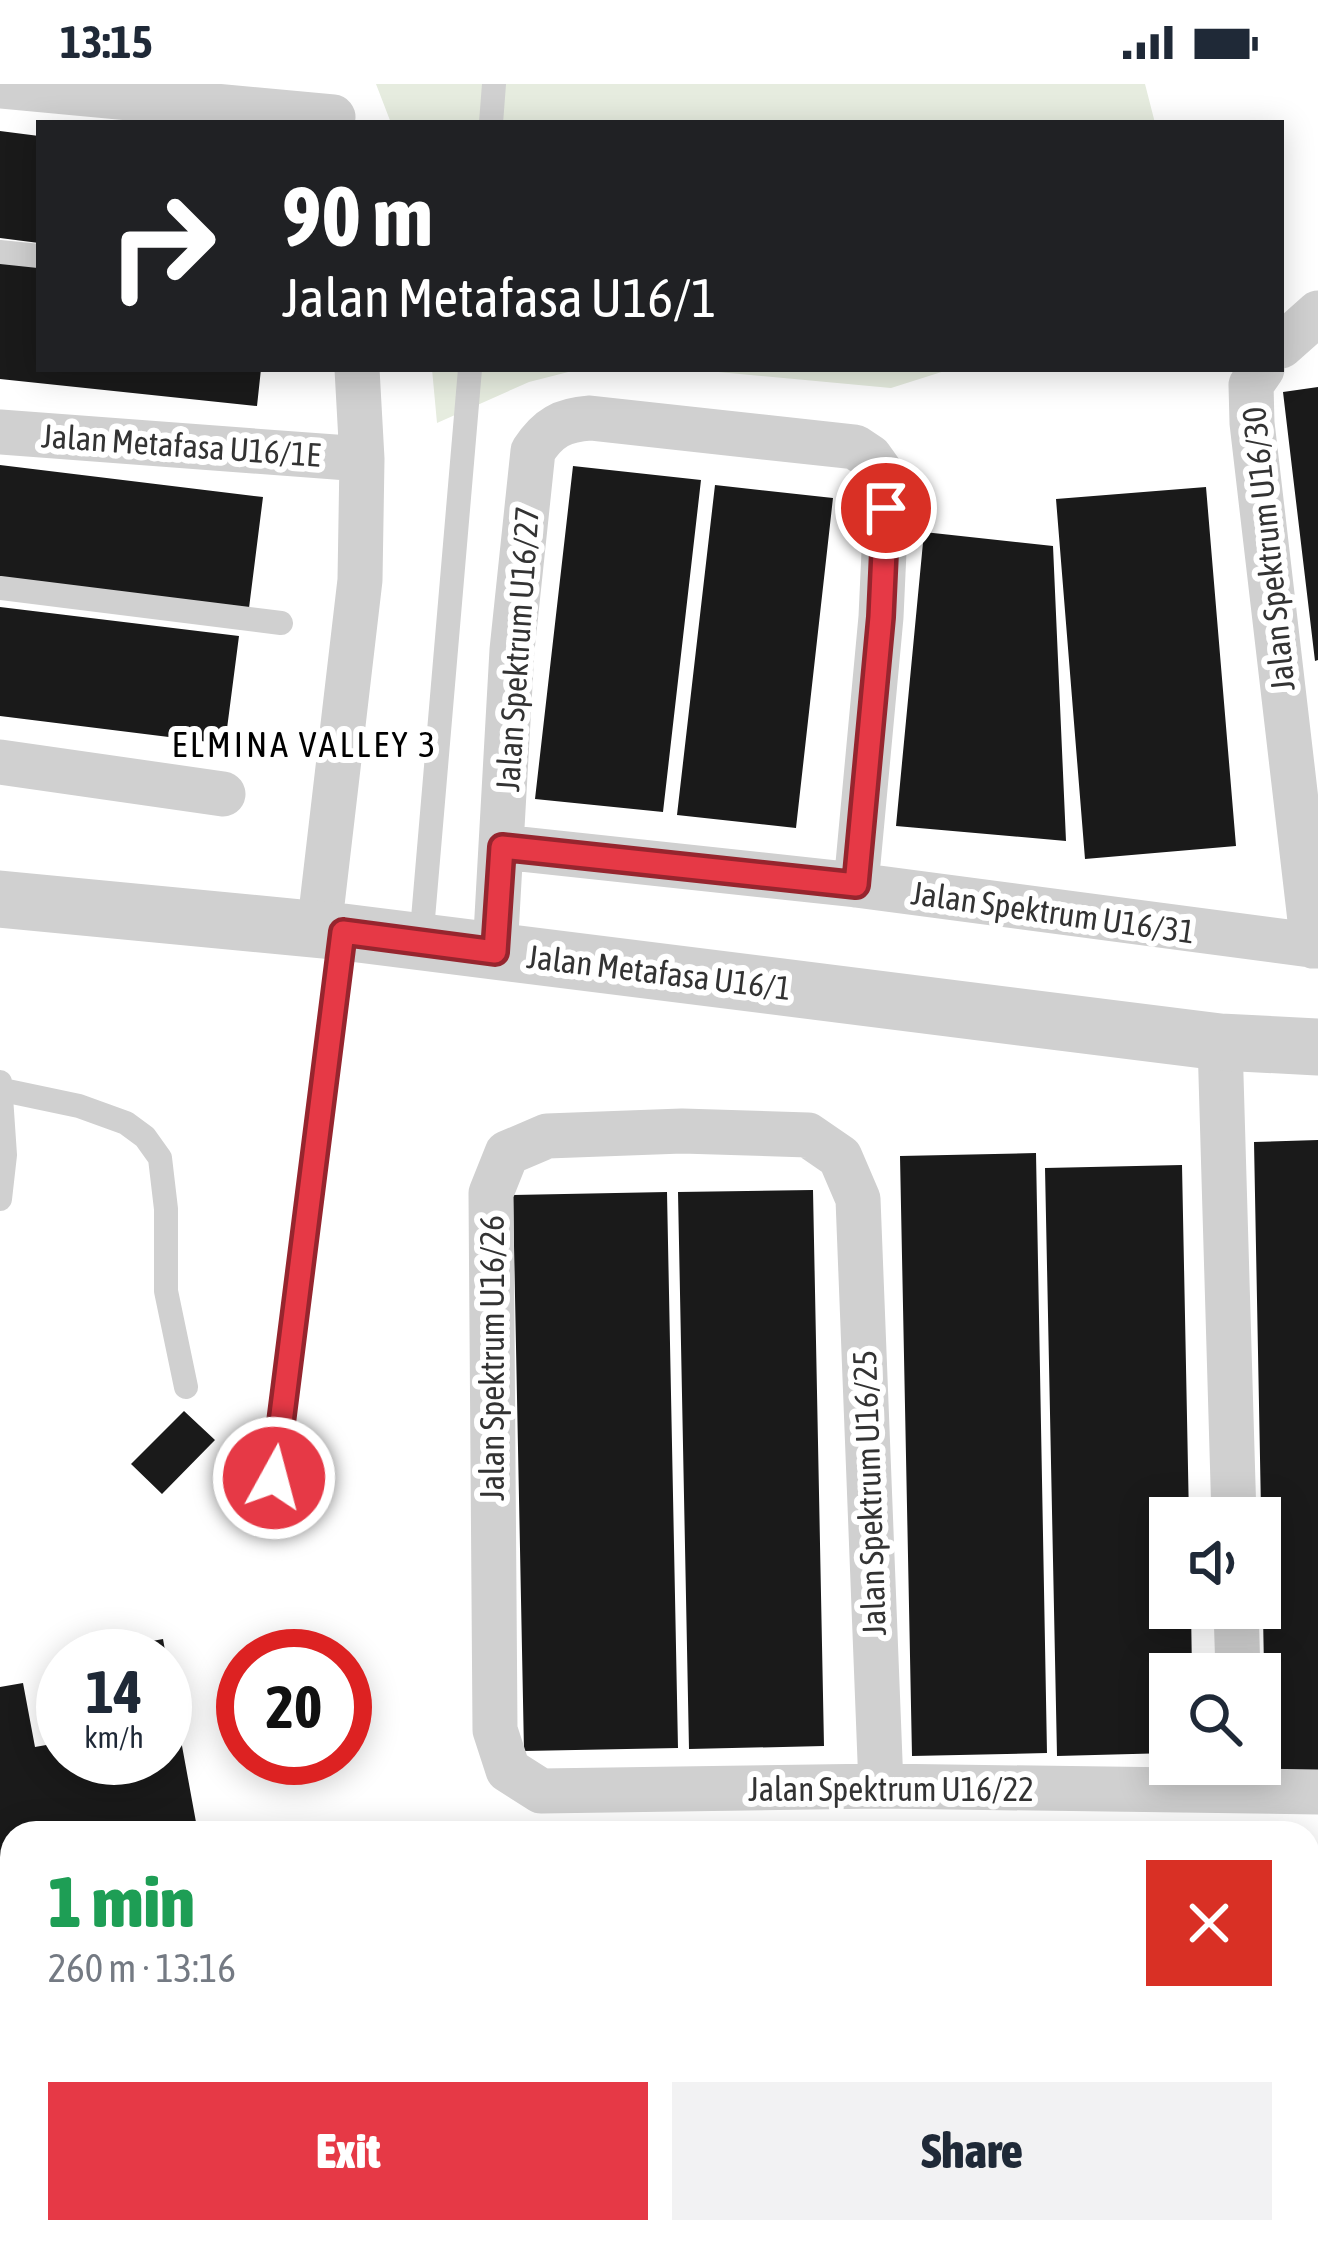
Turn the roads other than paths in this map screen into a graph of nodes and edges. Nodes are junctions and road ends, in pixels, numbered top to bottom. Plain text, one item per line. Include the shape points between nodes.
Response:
1 (494, 84) edge
2 (0, 86) edge
3 (329, 108) edge
4 (491, 120) edge
5 (0, 252) edge
6 (36, 256) edge
7 (1318, 313) edge
8 (1284, 343) edge
9 (357, 372) edge
10 (470, 372) edge
11 (1260, 372) edge
12 (0, 432) edge
13 (362, 459) junction
14 (0, 588) edge
15 (281, 623) dead end
16 (0, 762) edge
17 (223, 794) dead end
18 (502, 847) junction
19 (856, 885) junction
20 (0, 899) edge
21 (331, 931) junction
22 (421, 942) junction
23 (1315, 946) edge
24 (495, 952) junction
25 (1220, 1042) junction
26 (1318, 1048) edge
27 (1, 1086) edge
28 (0, 1199) edge
29 (858, 1199) joint
30 (186, 1387) dead end
31 (1233, 1497) edge
32 (269, 1523) dead end
33 (1149, 1780) edge
34 (1280, 1785) edge
35 (881, 1786) junction
36 (541, 1791) joint
37 (1318, 1792) edge

1 - 4 lane
2 - 3 street
5 - 6 lane
7 - 8 street
9 - 13 street
10 - 22 lane
11 - 23 street, Jalan Spektrum U16/30 via 1251,385 1252,423
12 - 13 street, Jalan Metafasa U16/1E
13 - 21 street
14 - 15 lane
16 - 17 street
18 - 19 street, Jalan Spektrum U16/31
18 - 19 street, Jalan Spektrum U16/27 via 533,451 554,426 590,418 855,447 880,471 881,617
18 - 24 street, Jalan Spektrum U16/27
19 - 23 street, Jalan Spektrum U16/31
20 - 21 street, Jalan Metafasa U16/1
21 - 22 street, Jalan Metafasa U16/1
21 - 32 lane
22 - 24 street, Jalan Metafasa U16/1
24 - 25 street, Jalan Metafasa U16/1
25 - 26 street, Jalan Metafasa U16/1
25 - 31 street
27 - 28 lane
27 - 30 lane via 126,1123 160,1158 166,1291
29 - 35 street, Jalan Spektrum U16/25
29 - 36 street, Jalan Spektrum U16/26 via 840,1157 808,1136 548,1136 507,1153 490,1193 495,1730 508,1770
33 - 35 street, Jalan Spektrum U16/22
34 - 37 street, Jalan Spektrum U16/22
35 - 36 street, Jalan Spektrum U16/22

